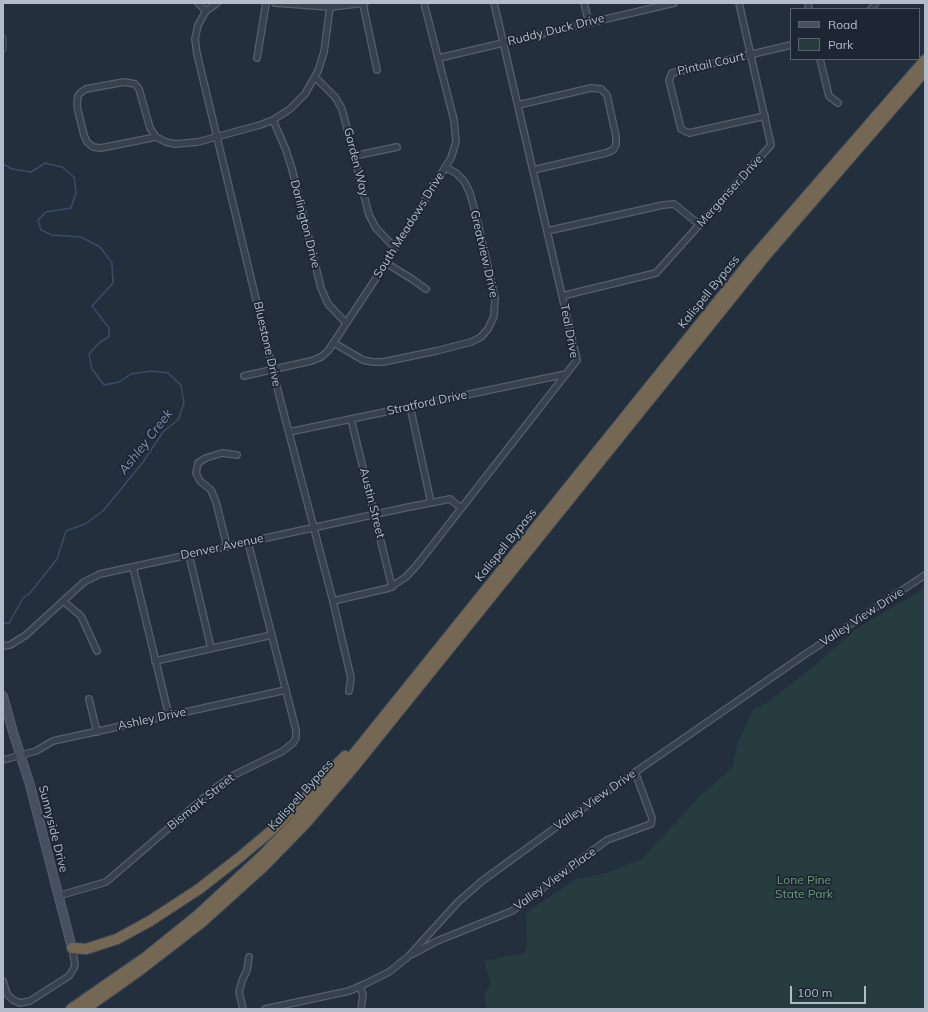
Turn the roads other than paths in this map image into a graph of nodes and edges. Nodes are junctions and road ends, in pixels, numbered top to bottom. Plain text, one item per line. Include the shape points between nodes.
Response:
1 (198, 3) edge
2 (217, 3) edge
3 (266, 3) edge
4 (275, 3) edge
5 (364, 3) edge
6 (424, 3) edge
7 (494, 3) edge
8 (584, 3) edge
9 (674, 3) edge
10 (739, 3) edge
11 (651, 6) edge
12 (330, 7) junction
13 (206, 11) junction
14 (589, 23) junction
15 (504, 43) junction
16 (790, 45) edge
17 (751, 55) junction
18 (257, 58) dead end
19 (439, 58) junction
20 (820, 60) edge
21 (925, 60) edge
22 (377, 70) dead end
23 (925, 71) edge
24 (315, 77) junction
25 (838, 103) dead end
26 (518, 105) junction
27 (765, 116) junction
28 (273, 120) junction
29 (156, 137) junction
30 (216, 137) junction
31 (398, 147) dead end
32 (354, 156) junction
33 (445, 167) junction
34 (533, 170) junction
35 (700, 225) junction
36 (547, 231) junction
37 (395, 248) junction
38 (386, 263) junction
39 (426, 289) dead end
40 (562, 296) junction
41 (346, 323) junction
42 (334, 343) junction
43 (273, 370) junction
44 (566, 374) junction
45 (244, 376) dead end
46 (410, 406) junction
47 (351, 419) junction
48 (289, 432) junction
49 (236, 455) dead end
50 (432, 503) junction
51 (461, 508) junction
52 (375, 514) junction
53 (313, 528) junction
54 (248, 542) junction
55 (227, 546) junction
56 (189, 554) junction
57 (133, 567) junction
58 (925, 575) edge
59 (392, 587) junction
60 (63, 601) junction
61 (333, 601) junction
62 (272, 635) junction
63 (3, 646) edge
64 (212, 648) junction
65 (97, 651) dead end
66 (155, 661) junction
67 (286, 690) junction
68 (349, 691) dead end
69 (3, 696) edge
70 (90, 699) dead end
71 (169, 716) junction
72 (378, 724) junction
73 (97, 732) junction
74 (21, 756) junction
75 (3, 760) edge
76 (635, 772) junction
77 (58, 896) junction
78 (72, 948) junction
79 (409, 956) junction
80 (249, 957) dead end
81 (3, 981) edge
82 (360, 987) junction
83 (71, 1009) edge
84 (85, 1009) edge
85 (244, 1009) edge
86 (265, 1009) edge
87 (361, 1009) edge

1 - 13 street
2 - 13 street, Bluestone Drive
3 - 18 street
4 - 12 street
5 - 12 street
5 - 22 street
6 - 19 street, South Meadows Drive
7 - 15 street, Teal Drive
8 - 14 street
9 - 11 street, Ruddy Duck Drive
10 - 17 street, Merganser Drive
11 - 14 street, Ruddy Duck Drive
12 - 24 street via 324,52
13 - 30 street, Bluestone Drive via 198,25 196,44
14 - 15 street, Ruddy Duck Drive
15 - 19 street, Ruddy Duck Drive
15 - 26 street, Teal Drive
16 - 17 street
17 - 27 street, Merganser Drive
17 - 27 street, Pintail Court via 672,73 669,80 681,130 689,133
19 - 33 street, South Meadows Drive via 456,131 454,148
20 - 25 street via 829,96
21 - 72 highway, Kalispell Bypass via 752,259
23 - 84 highway, Kalispell Bypass via 766,255 353,768 305,824 202,922
24 - 28 street via 298,102
24 - 32 street, Garden Way via 335,97 342,109
26 - 34 street, Teal Drive
26 - 34 street via 591,88 601,89 607,95 616,136 613,150
27 - 35 street, Merganser Drive via 772,146
28 - 30 street
28 - 41 street, Darlington Drive via 292,170 321,288 328,304
29 - 29 street via 101,148 93,147 84,135 78,111 78,96 94,87 124,82 135,84 141,93 150,128
29 - 30 street via 180,144
30 - 43 street, Bluestone Drive
31 - 32 street
32 - 37 street, Garden Way via 371,219
33 - 37 street, South Meadows Drive
33 - 42 street, Greatview Drive via 464,181 477,219 496,298 496,311 488,329 481,337 471,342 383,362 363,360
34 - 36 street, Teal Drive
35 - 36 street via 674,204 663,204
35 - 40 street, Merganser Drive via 656,273
36 - 40 street, Teal Drive
37 - 38 street, South Meadows Drive
38 - 39 street
38 - 41 street, South Meadows Drive
40 - 44 street, Teal Drive via 577,360
41 - 42 street, South Meadows Drive
42 - 43 street, South Meadows Drive via 318,358
43 - 45 street, South Meadows Drive
43 - 48 street, Bluestone Drive
44 - 46 street, Stratford Drive
44 - 51 street, Teal Drive
46 - 47 street, Stratford Drive
46 - 50 street
47 - 48 street, Stratford Drive
47 - 52 street, Austin Street
48 - 53 street, Bluestone Drive
49 - 55 street via 222,452 206,458 198,463 196,473 200,481 211,490
50 - 51 street, Denver Avenue via 450,499
50 - 52 street, Denver Avenue
51 - 59 street, Teal Drive via 411,572
52 - 53 street, Denver Avenue
52 - 59 street, Austin Street
53 - 54 street, Denver Avenue
53 - 61 street, Bluestone Drive
54 - 55 street, Denver Avenue
54 - 62 street, Bismark Street
55 - 56 street, Denver Avenue
56 - 57 street, Denver Avenue
56 - 64 street
57 - 60 street, Denver Avenue via 89,579
57 - 66 street
58 - 76 street, Valley View Drive
59 - 61 street, Teal Drive
60 - 63 street, Denver Avenue via 26,635 10,645
60 - 65 street via 81,616
61 - 68 street, Bluestone Drive via 350,678
62 - 64 street
62 - 67 street, Bismark Street
64 - 66 street
66 - 71 street
67 - 71 street, Ashley Drive
67 - 77 street, Bismark Street via 296,730 293,743 283,751 232,776 214,789 106,882
69 - 74 street, Sunnyside Drive
70 - 73 street
71 - 73 street, Ashley Drive
72 - 78 highway via 279,823 212,880 124,936 83,950
72 - 83 highway, Kalispell Bypass via 294,824 230,887 152,952
73 - 74 street, Ashley Drive via 53,741
74 - 75 street, Ashley Drive
74 - 77 street, Sunnyside Drive
76 - 79 street, Valley View Drive via 471,890
76 - 79 street, Valley View Place via 652,818 651,824 607,840 512,911 437,941
77 - 78 street, Sunnyside Drive
78 - 81 street, Sunnyside Drive via 75,964 69,976 30,1001 20,1004 13,1000 7,994
79 - 82 street, Valley View Drive via 389,972
80 - 85 street via 248,970 239,992
82 - 86 street, Valley View Drive
82 - 87 street via 363,995

